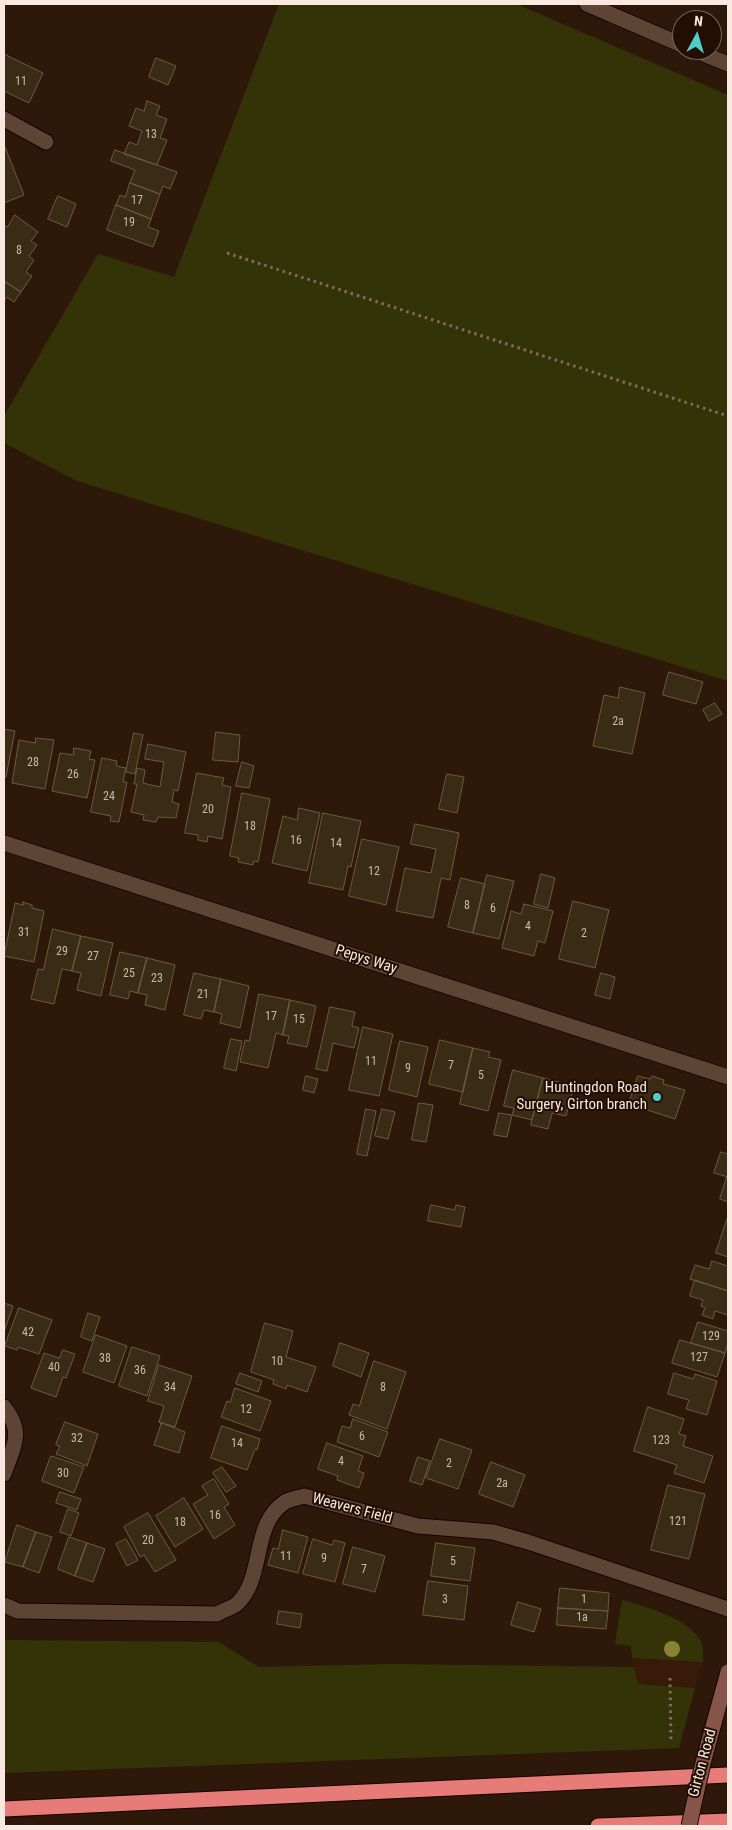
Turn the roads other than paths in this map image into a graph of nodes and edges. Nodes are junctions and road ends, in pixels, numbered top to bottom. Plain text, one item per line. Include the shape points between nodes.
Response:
1 (587, 4) edge
2 (672, 41) edge
3 (4, 119) edge
4 (46, 142) dead end
5 (4, 844) edge
6 (728, 1077) edge
7 (4, 1408) edge
8 (4, 1474) edge
9 (4, 1605) edge
10 (728, 1609) edge
11 (728, 1672) edge
12 (728, 1774) edge
13 (4, 1809) edge
14 (728, 1821) edge
15 (598, 1826) edge
16 (689, 1826) edge

1 - 2 street
3 - 4 street
5 - 6 street, Pepys Way
7 - 8 street via 13,1418 17,1435
9 - 10 street, Weavers Field via 18,1611 217,1614 237,1604 249,1587 272,1514 286,1502 304,1496 418,1526 493,1532
11 - 16 street, Girton Road, bridge
12 - 13 highway
14 - 15 highway

